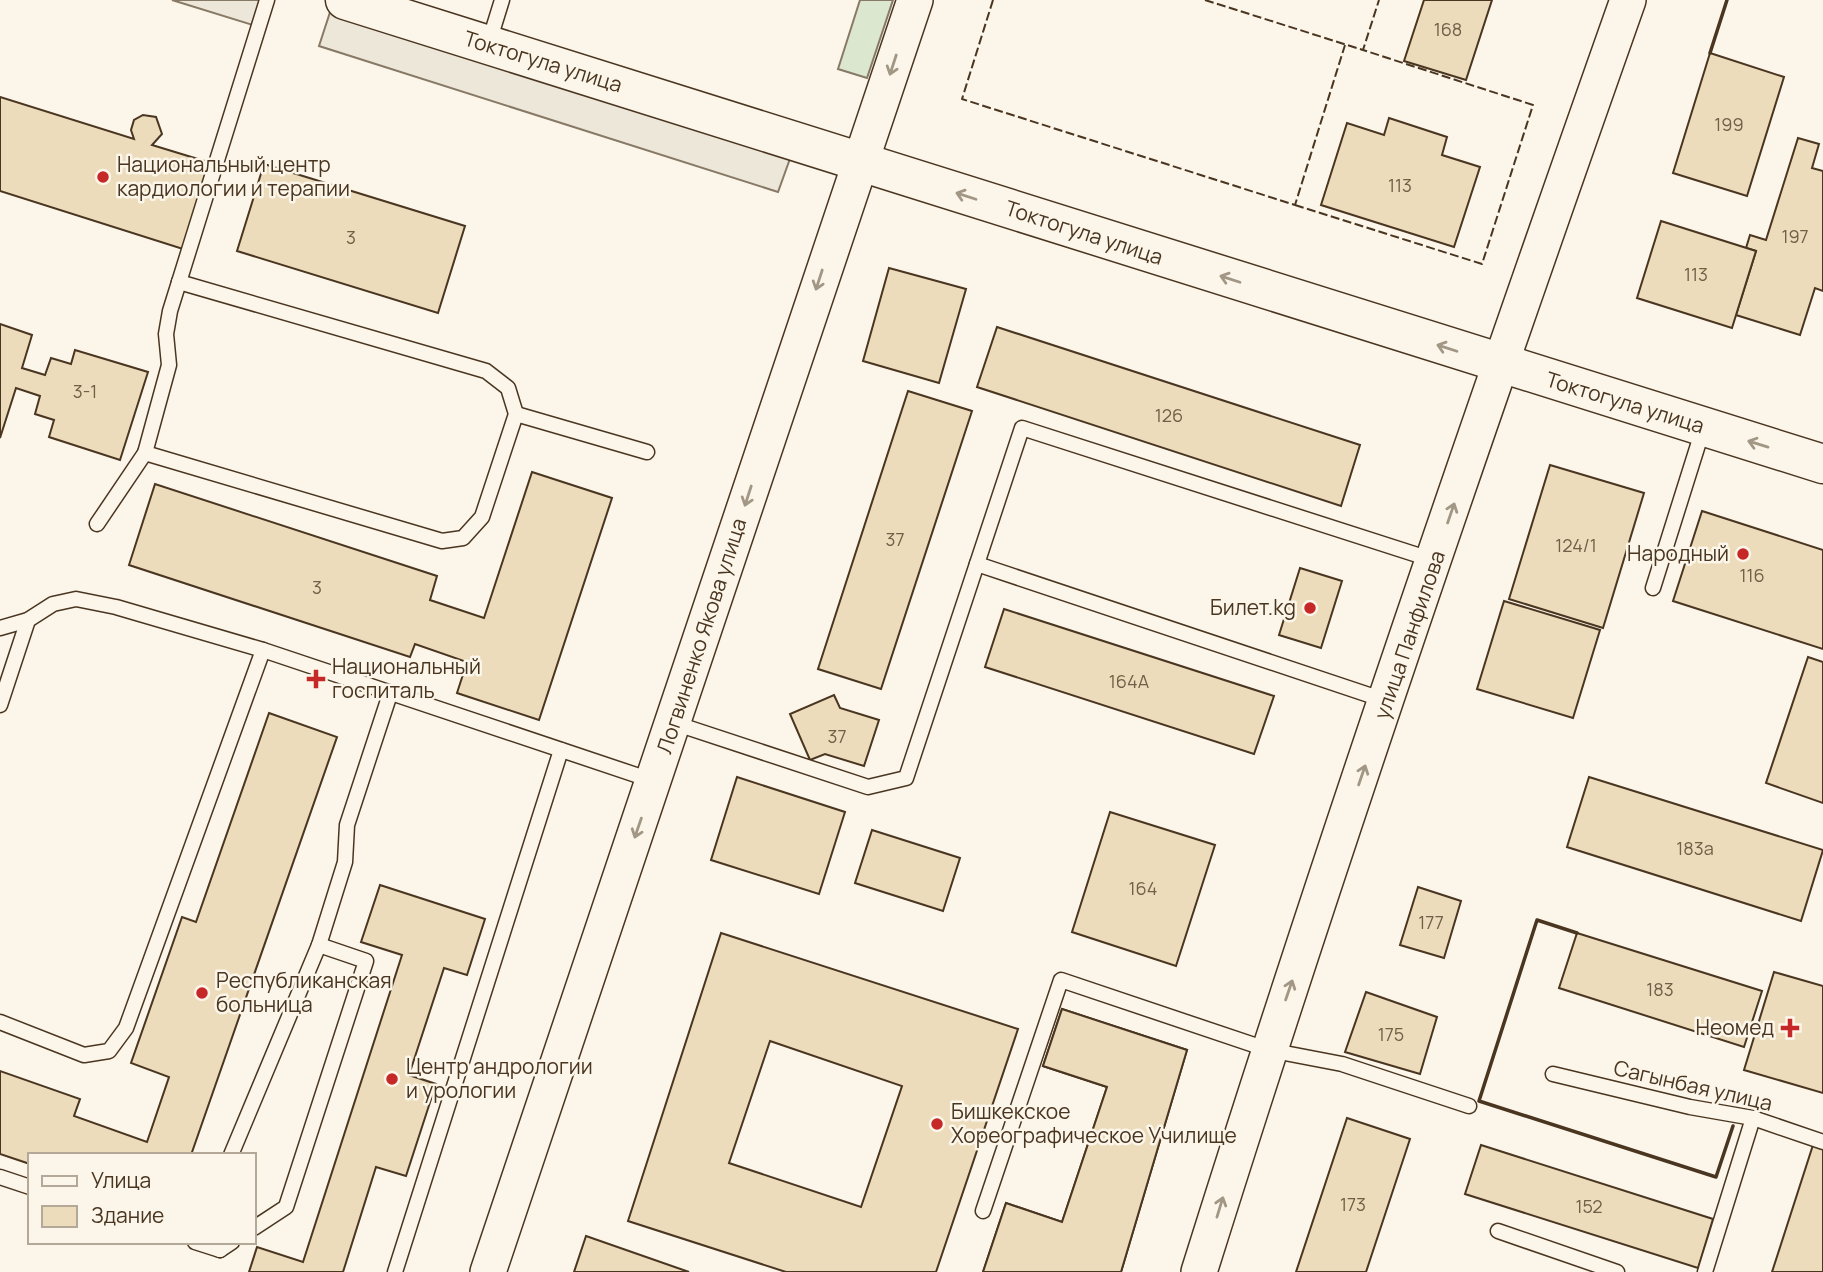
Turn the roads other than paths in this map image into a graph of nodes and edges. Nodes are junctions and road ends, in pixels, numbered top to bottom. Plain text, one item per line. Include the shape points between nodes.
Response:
1 (267, 0) edge
2 (345, 0) edge
3 (502, 0) edge
4 (915, 0) edge
5 (1628, 0) edge
6 (488, 45) junction
7 (860, 162) junction
8 (179, 282) junction
9 (1501, 365) junction
10 (516, 414) junction
11 (1704, 427) junction
12 (647, 452) dead end
13 (145, 453) junction
14 (1823, 464) edge
15 (97, 524) dead end
16 (1435, 561) junction
17 (977, 564) junction
18 (1653, 588) dead end
19 (29, 620) junction
20 (0, 628) edge
21 (263, 650) junction
22 (390, 694) junction
23 (1387, 701) junction
24 (0, 705) edge
25 (674, 723) junction
26 (561, 750) junction
27 (654, 781) junction
28 (319, 945) junction
29 (0, 1022) edge
30 (1269, 1050) junction
31 (1553, 1074) dead end
32 (1469, 1106) dead end
33 (1753, 1118) junction
34 (1823, 1142) edge
35 (232, 1153) edge
36 (0, 1177) edge
37 (28, 1186) edge
38 (983, 1210) dead end
39 (256, 1227) edge
40 (1498, 1231) dead end
41 (396, 1272) edge
42 (488, 1272) edge
43 (1199, 1272) edge
44 (1618, 1272) edge
45 (1705, 1272) edge

1 - 8 lane
2 - 6 main road, Токтогула улица
3 - 6 lane
4 -> 7 street, Логвиненко Якова улица
5 - 9 street, улица Панфилова
6 - 7 main road, Токтогула улица
9 -> 7 main road, Токтогула улица
7 -> 25 street, Логвиненко Якова улица
8 - 10 lane via 486,371 508,388
8 - 13 lane via 166,334 169,365
9 - 11 main road, Токтогула улица
16 -> 9 street, улица Панфилова
10 - 12 lane
10 - 13 lane via 482,517 463,538 442,541
14 -> 11 main road, Токтогула улица
11 - 18 lane
13 - 15 lane
16 - 17 lane via 1022,428
16 - 23 street, улица Панфилова
17 - 23 lane
17 - 25 lane via 906,778 868,787
19 - 20 lane
19 - 21 lane via 52,604 76,599
19 - 24 lane
21 - 22 lane
21 - 29 lane via 126,1028 109,1051 84,1055
22 - 26 lane
22 - 28 lane via 347,825 345,862
30 -> 23 street, улица Панфилова
25 - 27 street, Логвиненко Якова улица
26 - 27 lane
26 - 41 lane
27 -> 42 street, Логвиненко Якова улица
28 - 35 lane
28 - 39 lane via 366,961 286,1206
30 - 32 lane via 1342,1064
30 - 38 lane via 1061,980
43 -> 30 street, улица Панфилова
31 - 33 lane, Сагынбая улица
33 - 34 lane, Сагынбая улица
33 - 45 lane
36 - 37 lane
40 - 44 lane

